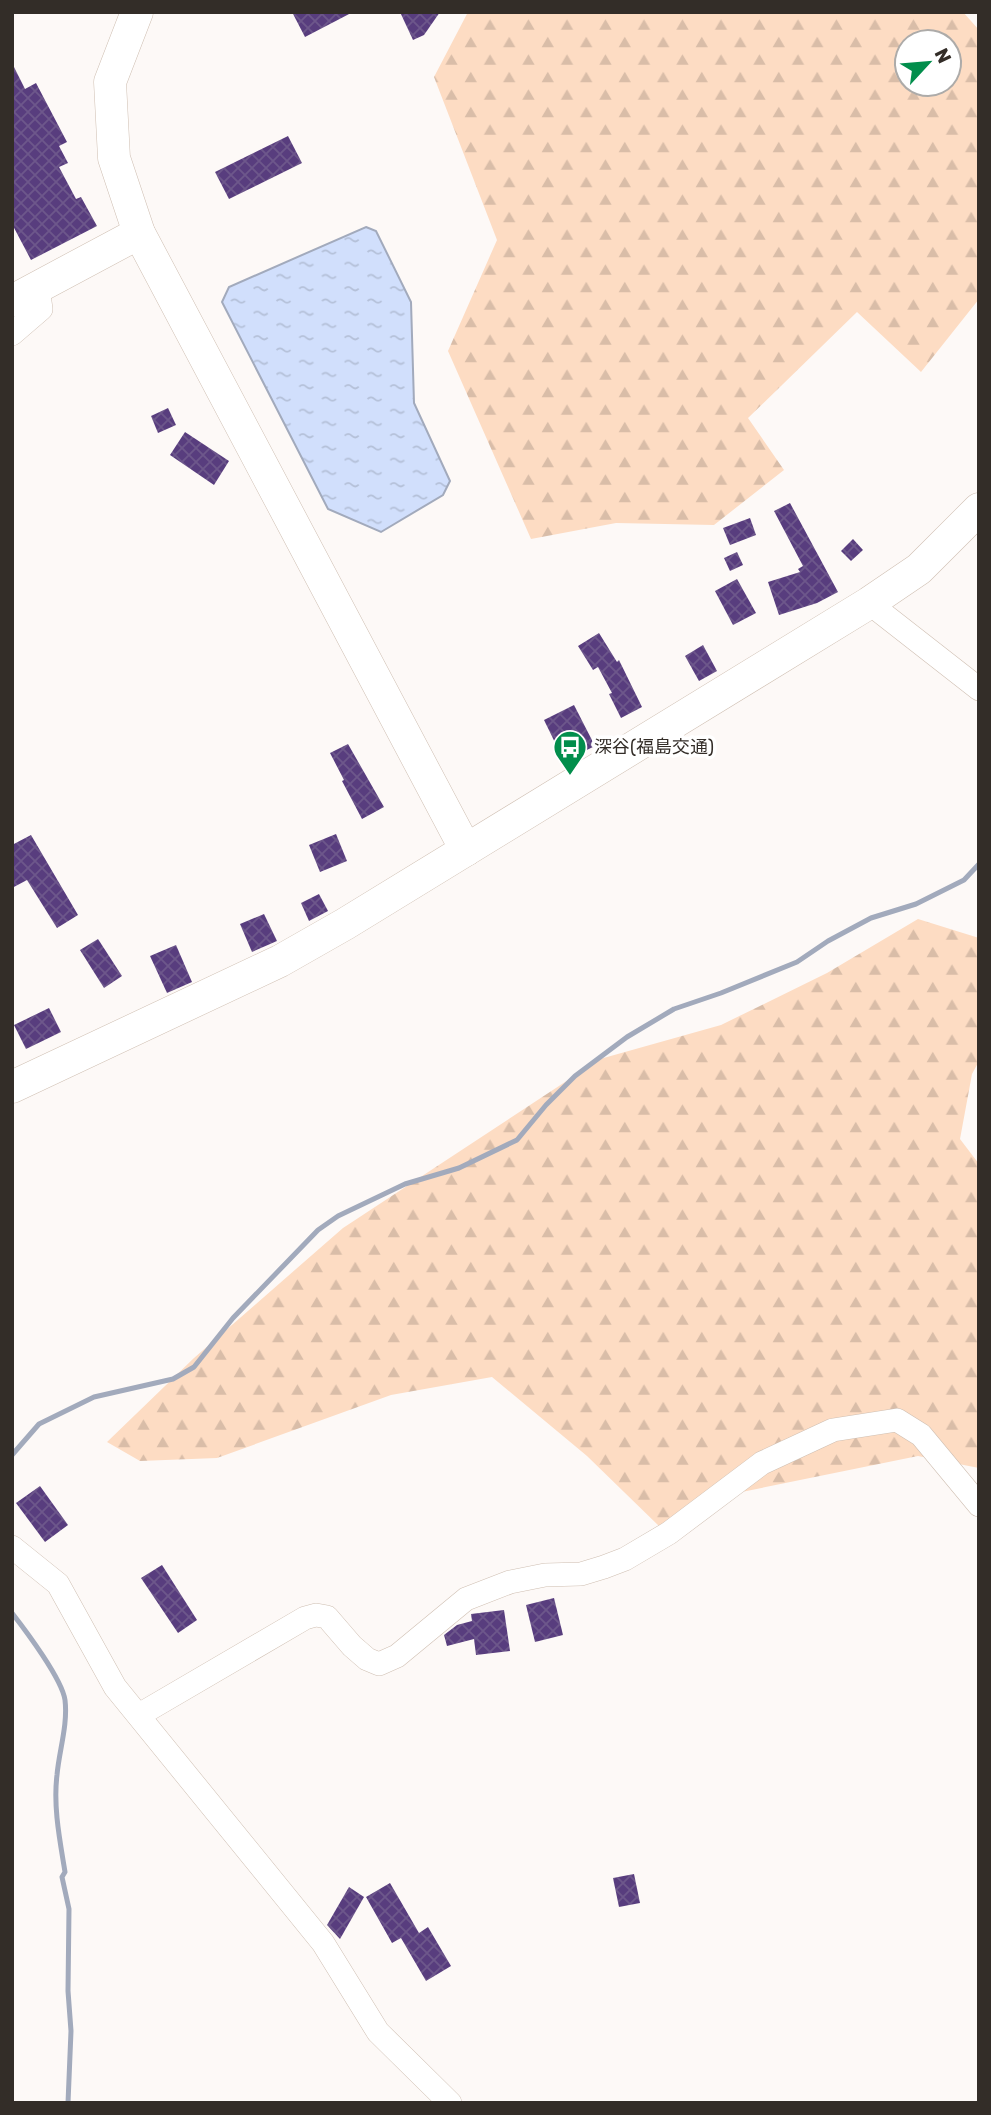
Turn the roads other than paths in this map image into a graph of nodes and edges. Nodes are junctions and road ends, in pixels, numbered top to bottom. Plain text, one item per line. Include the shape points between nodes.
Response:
1 (137, 12) edge
2 (139, 233) junction
3 (25, 295) edge
4 (12, 334) edge
5 (979, 509) edge
6 (869, 603) junction
7 (979, 689) edge
8 (466, 850) junction
9 (12, 1087) edge
10 (979, 1505) edge
11 (12, 1548) edge
12 (139, 1715) junction
13 (450, 2103) edge

1 - 2 street via 110,82 114,158
2 - 3 street
2 - 8 street
3 - 4 street via 41,309
5 - 6 street via 919,569
6 - 7 street
6 - 8 street
8 - 9 street via 280,961
10 - 12 street via 921,1435 897,1420 833,1430 762,1463 669,1533 625,1559 581,1574 545,1575 510,1583 466,1600 397,1656 379,1664 352,1646 327,1618 316,1615
11 - 12 street via 58,1584 115,1686
12 - 13 street via 323,1943 378,2032

